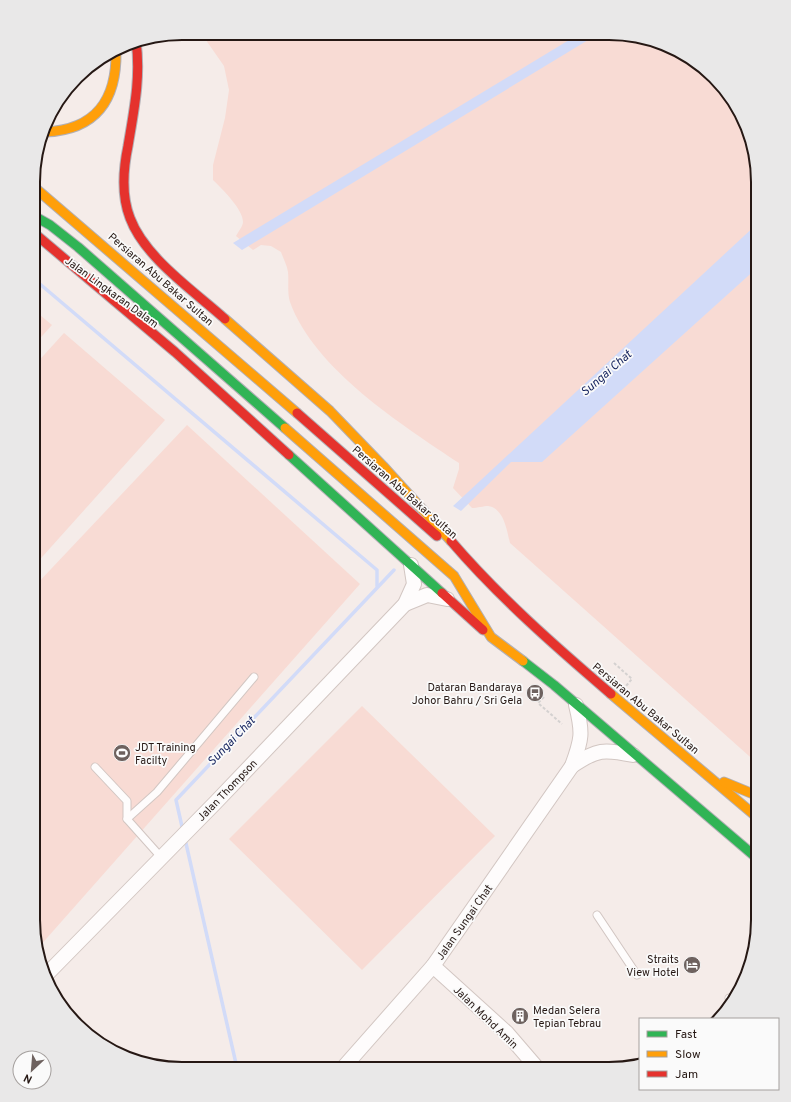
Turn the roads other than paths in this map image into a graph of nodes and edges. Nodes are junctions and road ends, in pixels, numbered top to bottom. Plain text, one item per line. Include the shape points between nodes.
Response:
1 (137, 48) edge
2 (117, 56) edge
3 (50, 131) edge
4 (40, 192) edge
5 (40, 219) edge
6 (40, 238) edge
7 (80, 285) dead end
8 (175, 352) junction
9 (411, 564) junction
10 (486, 580) junction
11 (451, 600) junction
12 (406, 604) junction
13 (491, 637) junction
14 (254, 677) dead end
15 (576, 704) junction
16 (639, 757) junction
17 (572, 766) junction
18 (95, 767) dead end
19 (708, 776) junction
20 (751, 793) edge
21 (751, 812) edge
22 (127, 818) junction
23 (751, 852) edge
24 (164, 853) junction
25 (597, 915) dead end
26 (433, 966) junction
27 (50, 971) edge
28 (637, 975) dead end
29 (347, 1062) edge
30 (532, 1062) edge

1 - 10 main road via 140,65 139,87 124,176 124,197 138,234 155,255 328,410 387,469
2 - 3 main road via 118,67 115,84 108,100 97,114 84,124
4 - 10 main road, Persiaran Abu Bakar Sultan
5 - 13 main road via 78,247 454,576
6 - 8 main road
7 - 8 main road, Jalan Lingkaran Dalam
8 - 9 main road
9 - 11 main road
9 - 12 street, Jalan Thompson via 414,584
10 - 19 main road, Persiaran Abu Bakar Sultan via 614,698
11 - 12 street, Jalan Thompson via 427,595
11 - 13 main road
12 - 24 street, Jalan Thompson
13 - 15 main road
14 - 22 lane via 157,792
15 - 16 main road
15 - 17 street, Jalan Sungai Chat via 582,738
16 - 17 street, Jalan Sungai Chat via 612,751 595,752
16 - 23 main road
17 - 26 street, Jalan Sungai Chat
18 - 22 lane via 128,801
19 - 20 main road
19 - 21 main road, Persiaran Abu Bakar Sultan
22 - 24 lane
24 - 27 street, Jalan Thompson
25 - 28 lane
26 - 29 street, Jalan Sungai Chat
26 - 30 street, Jalan Mohd Amin via 507,1033

